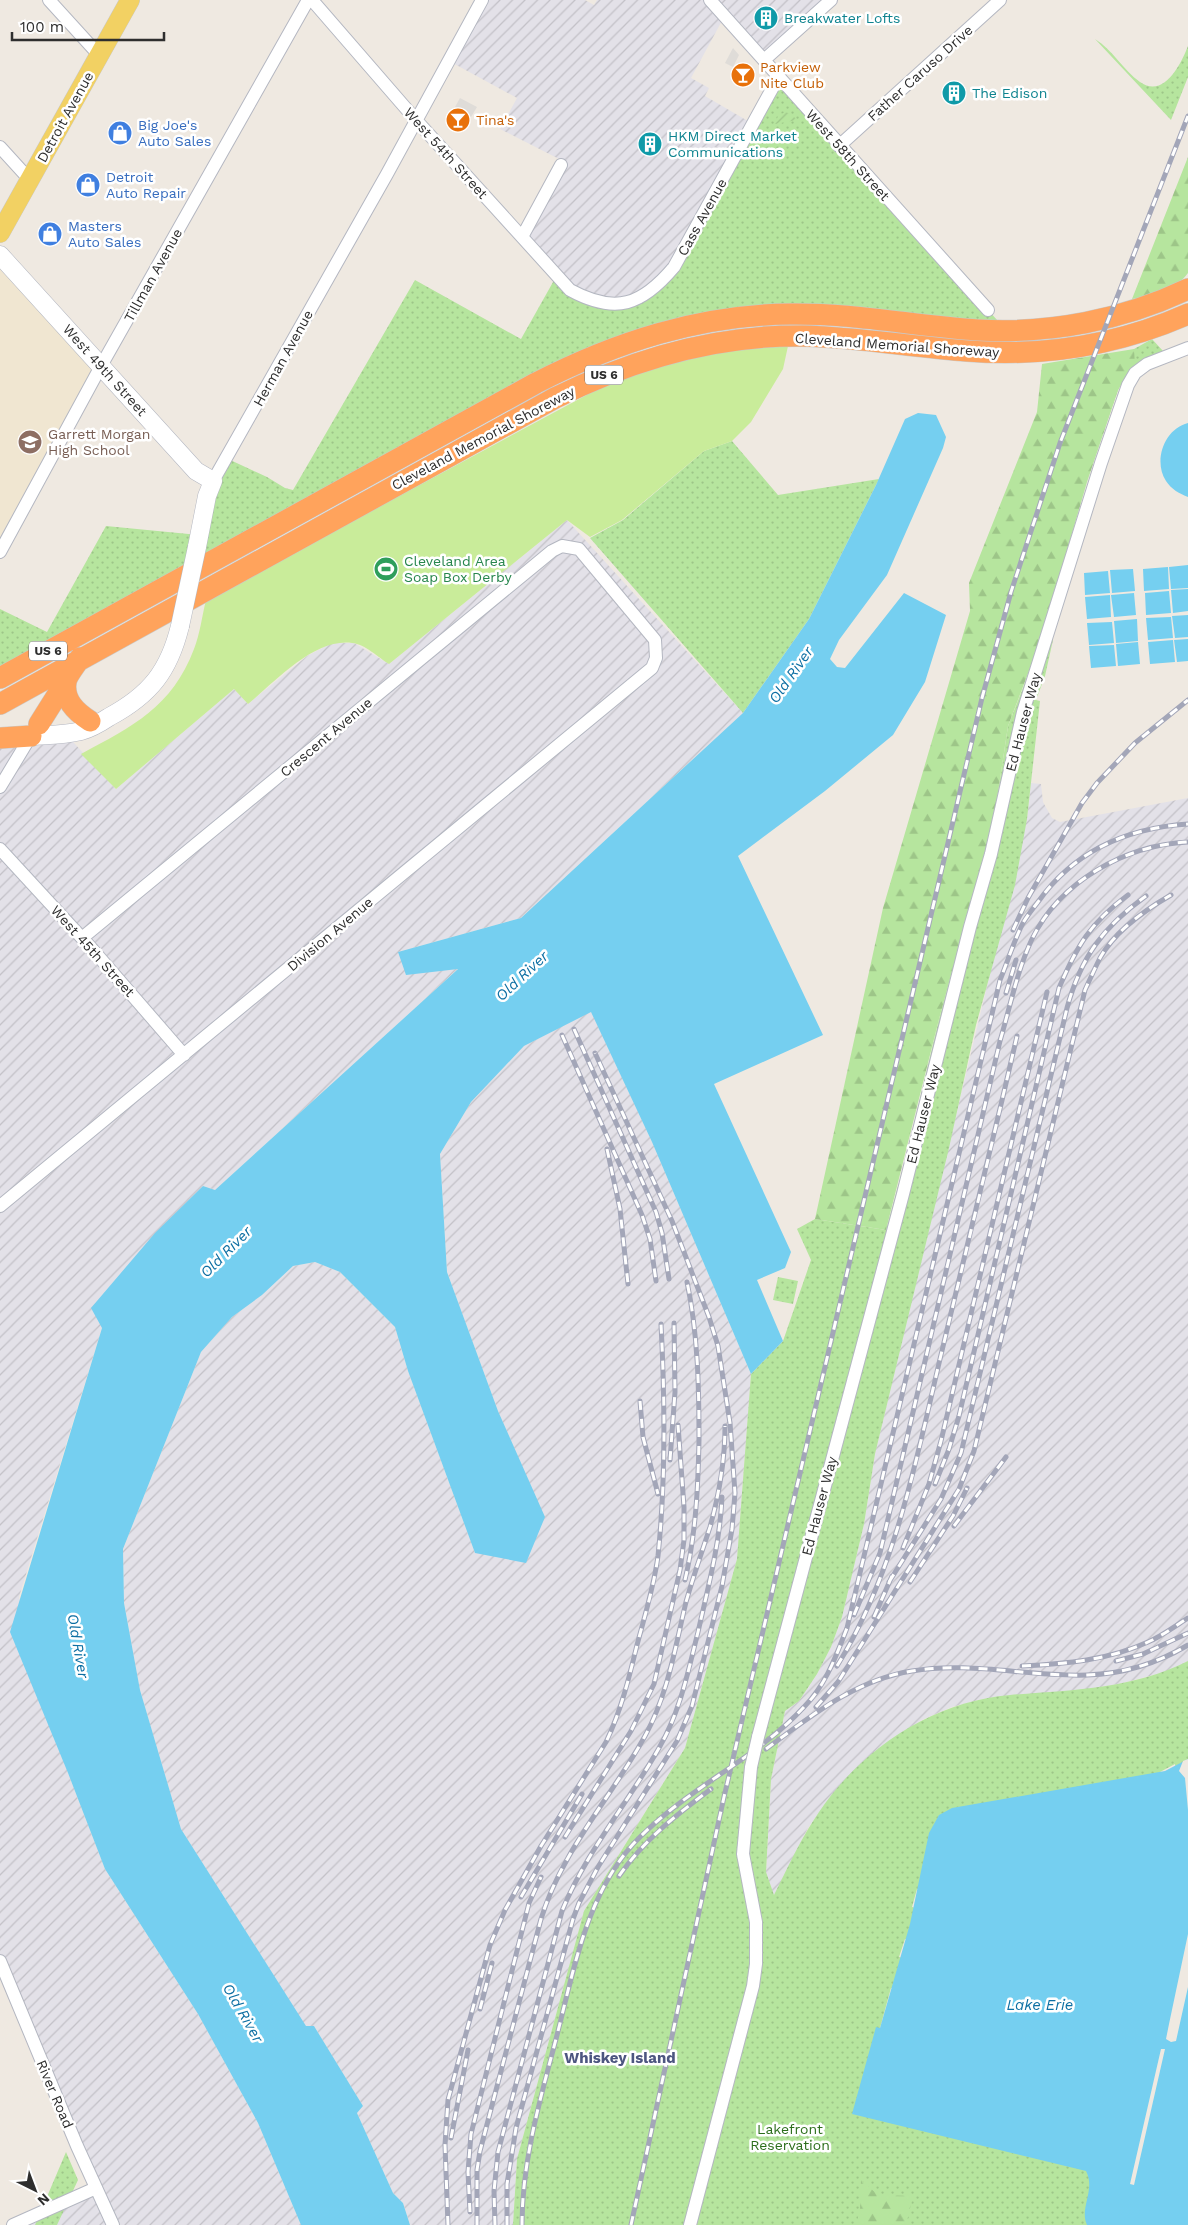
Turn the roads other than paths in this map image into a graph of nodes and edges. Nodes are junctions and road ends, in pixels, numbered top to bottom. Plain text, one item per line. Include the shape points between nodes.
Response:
1 (49, 0) edge
2 (130, 0) edge
3 (308, 0) edge
4 (312, 0) edge
5 (482, 0) edge
6 (710, 0) edge
7 (831, 0) edge
8 (1000, 0) edge
9 (99, 55) junction
10 (764, 60) junction
11 (778, 78) junction
12 (416, 120) junction
13 (839, 146) junction
14 (0, 147) edge
15 (561, 165) dead end
16 (30, 180) junction
17 (0, 233) edge
18 (522, 236) junction
19 (0, 255) edge
20 (1188, 289) edge
21 (587, 299) joint
22 (988, 310) dead end
23 (1188, 314) edge
24 (1188, 348) edge
25 (102, 366) junction
26 (213, 481) junction
27 (573, 547) joint
28 (0, 552) edge
29 (96, 624) junction
30 (80, 658) junction
31 (0, 666) edge
32 (0, 678) edge
33 (66, 681) junction
34 (0, 704) edge
35 (111, 716) junction
36 (90, 721) junction
37 (35, 730) junction
38 (0, 738) edge
39 (0, 787) edge
40 (0, 849) edge
41 (82, 938) junction
42 (184, 1055) junction
43 (0, 1206) edge
44 (0, 1961) edge
45 (96, 2188) junction
46 (13, 2225) edge
47 (113, 2225) edge
48 (690, 2225) edge

1 - 9 street
2 - 9 main road, Detroit Avenue
3 - 25 street, Tillman Avenue
4 - 12 street, West 54th Street
5 - 12 street, Herman Avenue
6 - 10 street, West 58th Street
7 - 10 street
8 - 13 street, Father Caruso Drive
9 - 16 main road, Detroit Avenue
10 - 11 street, West 58th Street
11 - 13 street, West 58th Street
11 - 21 street, Cass Avenue via 674,267 657,287 633,301 607,304
12 - 18 street, West 54th Street
12 - 26 street, Herman Avenue
13 - 22 street, West 58th Street
14 - 16 street
15 - 18 street
16 - 17 main road, Detroit Avenue
18 - 21 street, West 54th Street via 570,290
19 - 25 street, West 49th Street
20 - 29 highway, Cleveland Memorial Shoreway / US 6 via 1154,304 1107,318 1032,330 978,330 848,316 790,314 734,317 656,333 587,358 536,383
23 - 30 highway, Cleveland Memorial Shoreway / US 6 via 1115,339 1040,352 965,351 784,336 710,344 640,361 555,398
24 - 48 street, Ed Hauser Way, bridge via 1147,364 1135,373 1128,385 1023,712 991,854 904,1194 758,1738 743,1854 756,1922 753,1986
25 - 26 street, West 49th Street via 196,471
25 - 28 street, Tillman Avenue
26 - 35 street, Herman Avenue, bridge via 174,650 160,676 138,700
27 - 41 street, Crescent Avenue via 562,546 552,551
27 - 42 street, Division Avenue via 587,558 655,640 656,658 652,668
29 - 31 highway via 30,650
29 - 32 highway, Cleveland Memorial Shoreway / US 6
30 - 33 highway
30 - 34 highway, Cleveland Memorial Shoreway / US 6
33 - 36 highway via 72,706
33 - 37 highway
35 - 36 street, Herman Avenue
35 - 37 street, Herman Avenue via 81,731
36 - 37 street, Herman Avenue
37 - 38 highway
37 - 39 street
40 - 41 street, West 45th Street
41 - 42 street, West 45th Street
42 - 43 street, Division Avenue
44 - 45 street, River Road
45 - 46 street
45 - 47 street, River Road

